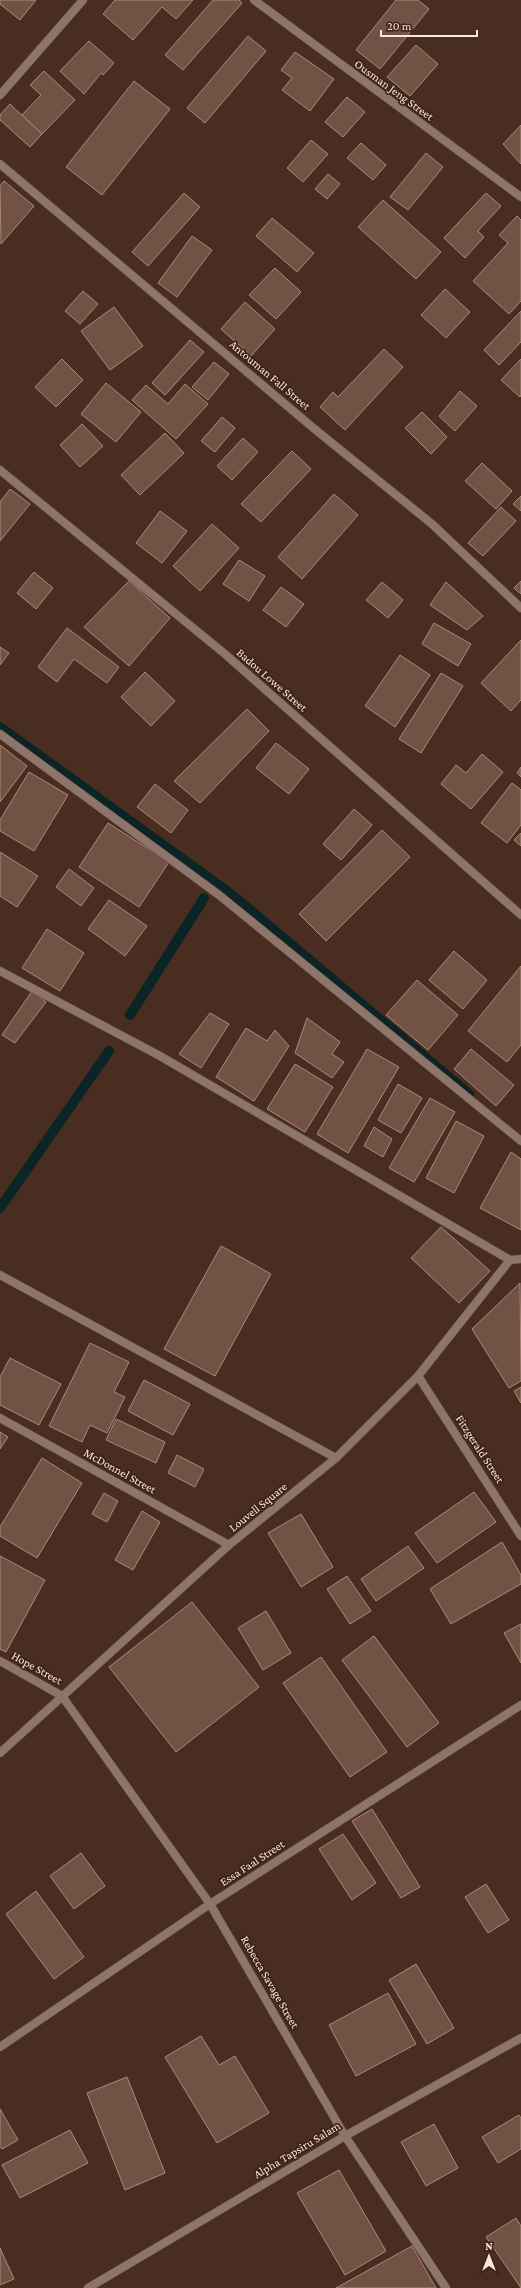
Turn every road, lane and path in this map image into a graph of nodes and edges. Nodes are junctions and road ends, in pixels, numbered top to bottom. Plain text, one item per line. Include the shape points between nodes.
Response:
1 (83, 0) edge
2 (254, 0) edge
3 (0, 94) edge
4 (0, 164) edge
5 (521, 197) edge
6 (0, 470) edge
7 (521, 608) edge
8 (0, 734) edge
9 (521, 915) edge
10 (0, 972) edge
11 (521, 1141) edge
12 (521, 1259) edge
13 (510, 1260) junction
14 (0, 1275) edge
15 (418, 1376) junction
16 (0, 1418) edge
17 (336, 1458) junction
18 (521, 1536) edge
19 (229, 1545) junction
20 (0, 1661) edge
21 (62, 1696) junction
22 (521, 1705) edge
23 (0, 1753) edge
24 (210, 1904) junction
25 (521, 2038) edge
26 (0, 2047) edge
27 (345, 2136) junction
28 (88, 2288) edge
29 (446, 2288) edge

1 - 3 street
2 - 5 street, Ousman Jeng Street
4 - 7 street, Antouman Fall Street via 317,431 432,524
6 - 9 street, Badou Lowe Street via 225,654
8 - 11 street via 220,895
10 - 13 street via 160,1056
12 - 13 street
13 - 15 street, Louvell Square
14 - 17 street
15 - 17 street, Louvell Square
15 - 18 street, Fitzgerald Street
16 - 19 street, McDonnel Street
17 - 19 street, Louvell Square
19 - 21 street, Louvell Square
20 - 21 street, Hope Street
21 - 23 street, Louvell Square
21 - 24 street, Rebecca Savage Street
22 - 24 street, Essa Faal Street
24 - 26 street, Essa Faal Street
24 - 27 street, Rebecca Savage Street
25 - 27 street, Alpha Tapsiru Salam
27 - 28 street, Alpha Tapsiru Salam
27 - 29 street, Rebecca Savage Street

